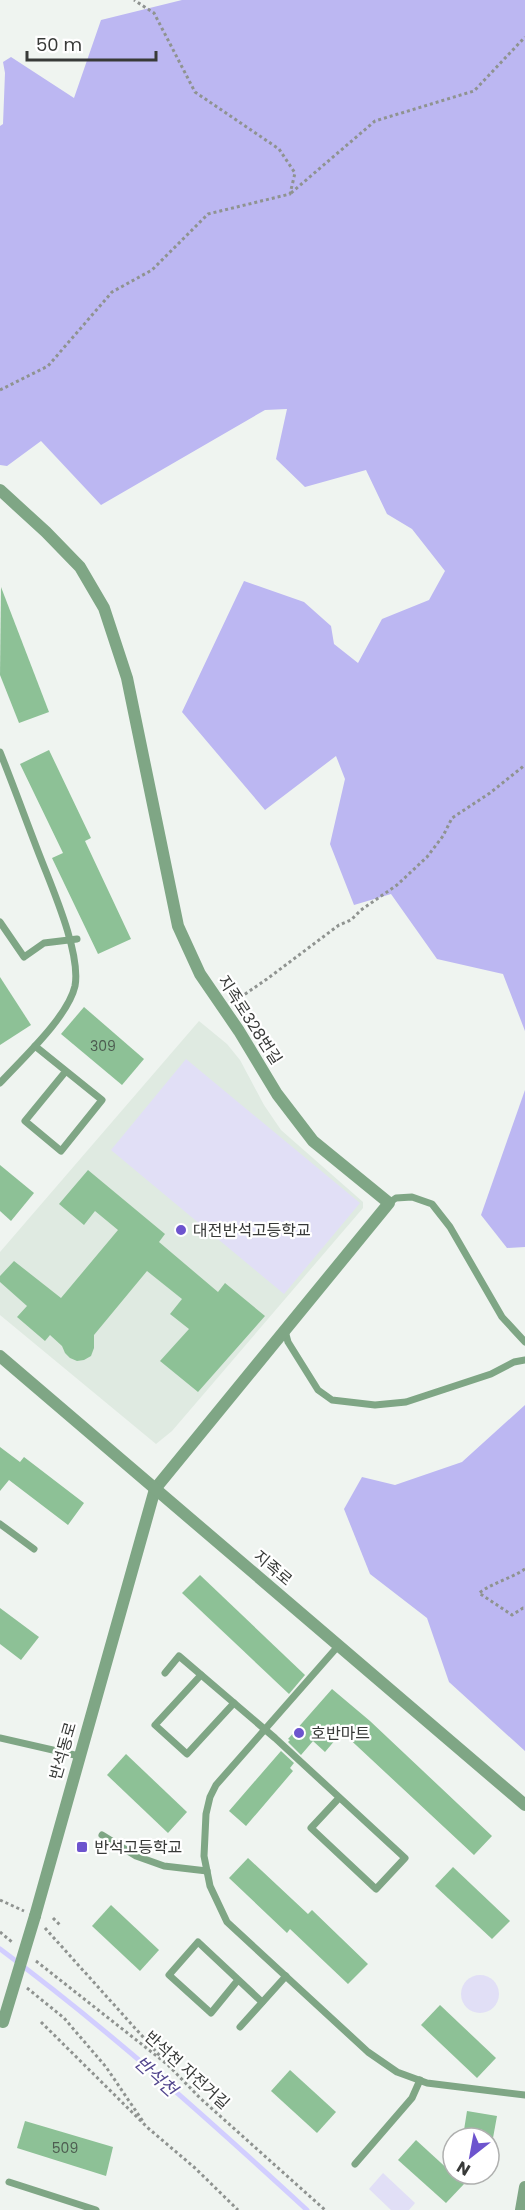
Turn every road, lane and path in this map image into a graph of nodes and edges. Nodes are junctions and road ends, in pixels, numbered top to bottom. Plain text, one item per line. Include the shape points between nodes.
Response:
1 (134, 0) edge
2 (525, 37) edge
3 (290, 194) junction
4 (0, 390) edge
5 (0, 490) edge
6 (0, 752) edge
7 (525, 765) edge
8 (0, 922) edge
9 (73, 940) junction
10 (224, 1009) junction
11 (35, 1046) junction
12 (66, 1071) junction
13 (0, 1083) edge
14 (389, 1203) junction
15 (285, 1330) junction
16 (525, 1342) edge
17 (0, 1356) edge
18 (525, 1360) edge
19 (155, 1489) junction
20 (0, 1524) edge
21 (34, 1549) dead end
22 (525, 1569) edge
23 (525, 1608) edge
24 (339, 1646) junction
25 (165, 1672) dead end
26 (201, 1675) junction
27 (234, 1703) junction
28 (265, 1730) junction
29 (0, 1738) edge
30 (79, 1756) junction
31 (339, 1798) junction
32 (525, 1805) edge
33 (102, 1834) dead end
34 (207, 1871) junction
35 (0, 1900) edge
36 (35, 1916) junction
37 (53, 1918) dead end
38 (60, 1925) dead end
39 (0, 1932) edge
40 (19, 1947) dead end
41 (28, 1954) dead end
42 (286, 1976) junction
43 (238, 1980) junction
44 (18, 1981) dead end
45 (262, 2001) junction
46 (41, 2022) dead end
47 (1, 2025) edge
48 (240, 2027) dead end
49 (168, 2065) junction
50 (420, 2080) junction
51 (525, 2095) edge
52 (148, 2128) junction
53 (355, 2164) dead end
54 (9, 2182) dead end
55 (525, 2187) edge
56 (96, 2210) edge
57 (238, 2210) edge
58 (325, 2210) edge
59 (521, 2210) edge

1 - 3 path via 154,13 195,92 279,149 295,173
2 - 3 path via 474,91 375,122
3 - 4 path via 208,214 152,270 111,292 48,366
5 - 10 street, 지족로328번길 via 80,567 104,608 127,678 178,926 200,974
6 - 9 lane
7 - 10 path via 452,819 428,857 397,885
8 - 9 lane via 24,957 44,943
9 - 11 lane via 75,985 65,1009
10 - 14 street, 지족로328번길 via 313,1141
11 - 12 lane
11 - 13 lane
12 - 12 lane via 102,1100 61,1151 25,1121
14 - 15 street
14 - 16 lane via 396,1198 412,1197 432,1204 450,1227 502,1317
15 - 18 lane via 288,1342 318,1390 332,1400 375,1405 406,1402
15 - 19 street
17 - 19 street, 지족로
19 - 24 street, 지족로
19 - 30 street, 반석동로
20 - 21 lane
22 - 23 path via 479,1593 512,1616
24 - 28 lane
24 - 32 street, 지족로
25 - 26 lane via 179,1656
26 - 27 lane
26 - 27 lane via 155,1725 188,1754
27 - 28 lane
28 - 31 lane
28 - 34 lane via 210,1797 204,1856
29 - 30 lane
30 - 36 street, 반석동로
31 - 31 lane via 405,1858 376,1889 311,1828
33 - 34 lane via 136,1856 164,1866
34 - 42 lane via 227,1922
35 - 36 path
36 - 47 street, 반석동로, bridge
36 - 49 path
37 - 38 path
39 - 40 path
41 - 49 path, 반석천 자전거길
42 - 45 lane
42 - 50 lane via 368,2052 396,2072
43 - 43 lane via 198,1942 169,1975 211,2013
43 - 45 lane
44 - 52 path via 64,2018 106,2067
45 - 48 lane
46 - 52 path
49 - 58 path, 반석천 자전거길
50 - 51 lane
50 - 53 lane via 412,2098
52 - 57 path
54 - 56 lane
55 - 59 street

